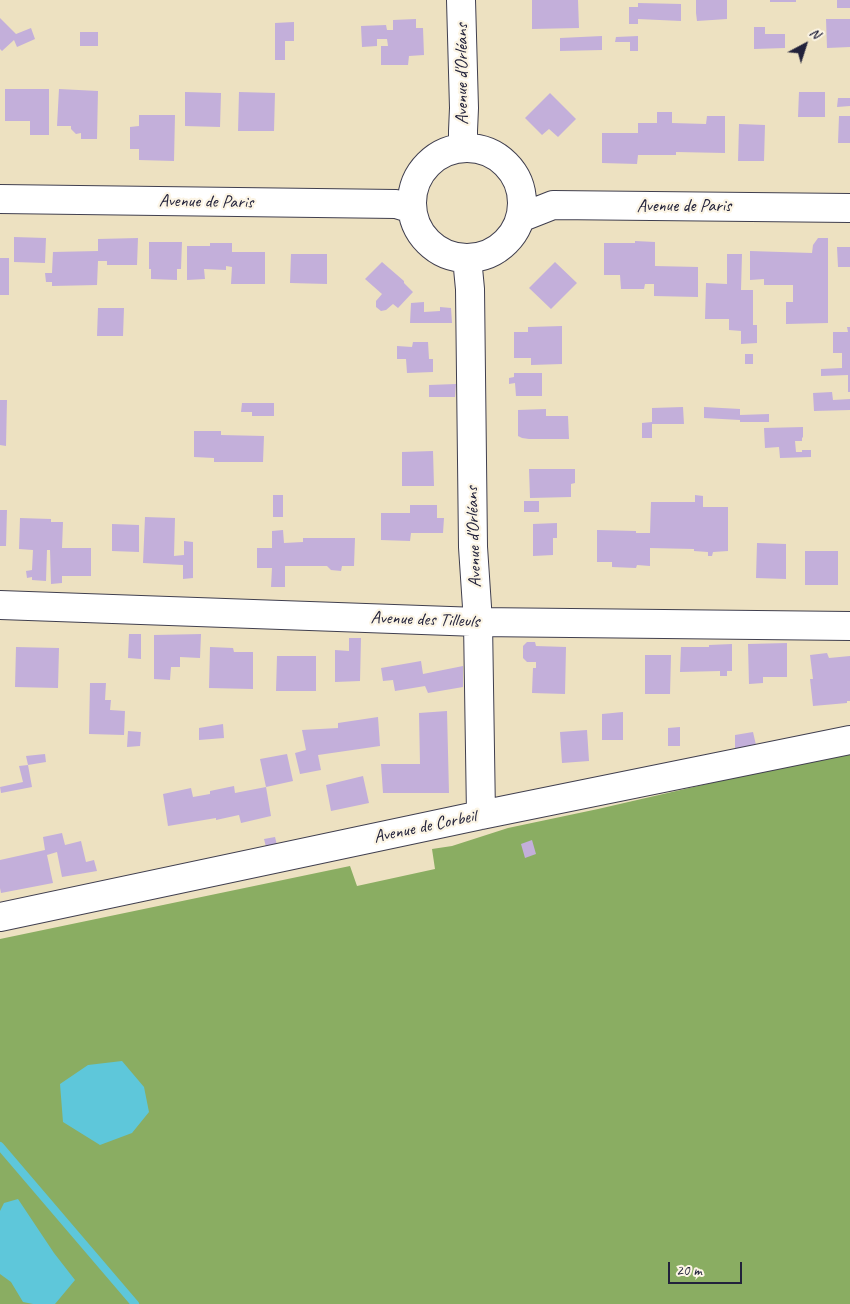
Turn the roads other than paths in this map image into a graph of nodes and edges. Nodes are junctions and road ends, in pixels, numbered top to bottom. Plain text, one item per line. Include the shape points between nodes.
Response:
1 (461, 0) edge
2 (463, 148) junction
3 (0, 199) edge
4 (850, 208) edge
5 (412, 209) junction
6 (520, 218) junction
7 (467, 258) junction
8 (0, 605) edge
9 (478, 622) junction
10 (850, 626) edge
11 (850, 740) edge
12 (481, 815) junction
13 (0, 917) edge

1 - 2 street, Avenue d'Orléans
2 - 5 street via 431,162 420,175 413,191
2 - 6 street via 480,150 496,157 509,169 522,200
3 - 5 street, Avenue de Paris via 396,204
4 - 6 street, Avenue de Paris via 553,205
5 - 7 street via 424,238 436,249 451,256
6 - 7 street via 513,234 500,247 485,255
7 - 9 street, Avenue d'Orléans
8 - 9 street, Avenue des Tilleuls
9 - 10 street, Avenue des Tilleuls
9 - 12 street, Avenue d'Orléans
11 - 12 street, Avenue de Corbeil
12 - 13 street, Avenue de Corbeil

